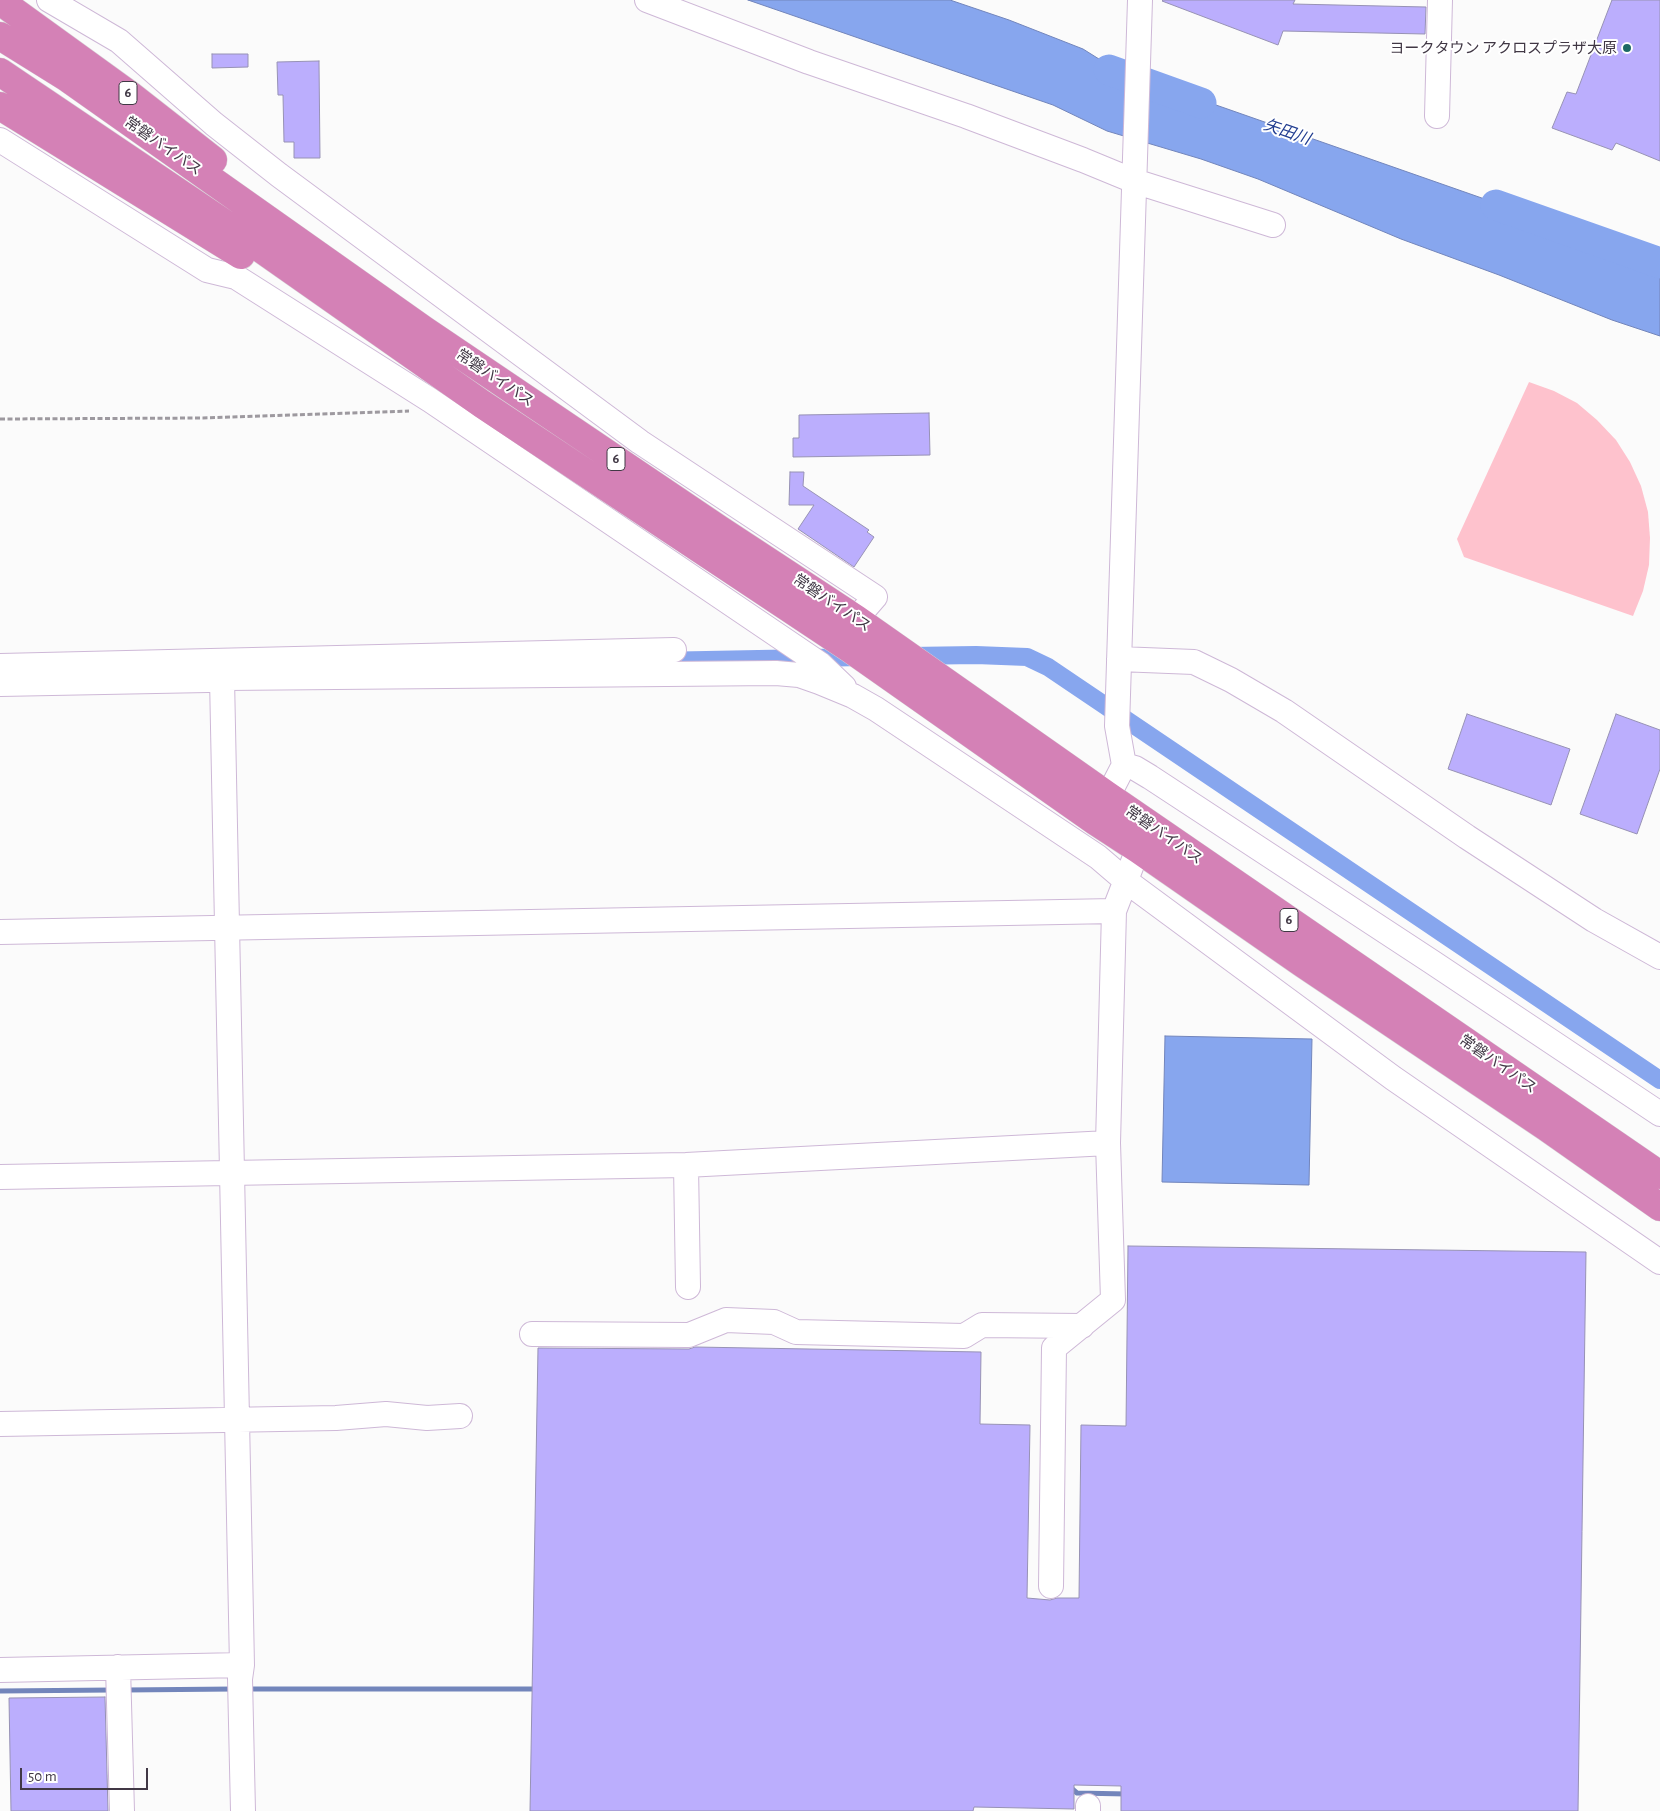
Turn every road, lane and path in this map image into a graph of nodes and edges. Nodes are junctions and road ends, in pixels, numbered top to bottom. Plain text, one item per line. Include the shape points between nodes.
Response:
1 (49, 0) edge
2 (647, 0) edge
3 (1140, 0) edge
4 (1440, 0) edge
5 (0, 1) edge
6 (0, 36) edge
7 (0, 72) edge
8 (0, 106) edge
9 (1437, 116) dead end
10 (0, 140) edge
11 (1134, 179) junction
12 (247, 197) junction
13 (1273, 225) dead end
14 (222, 233) junction
15 (430, 400) junction
16 (0, 419) edge
17 (856, 619) junction
18 (674, 650) dead end
19 (1119, 659) junction
20 (0, 666) edge
21 (211, 673) junction
22 (0, 684) edge
23 (853, 696) junction
24 (1124, 765) junction
25 (1108, 796) junction
26 (1138, 849) junction
27 (1126, 881) junction
28 (1114, 911) junction
29 (227, 928) junction
30 (0, 932) edge
31 (1660, 958) edge
32 (1660, 1114) edge
33 (1108, 1143) junction
34 (686, 1165) junction
35 (232, 1172) junction
36 (1660, 1176) edge
37 (0, 1177) edge
38 (1660, 1207) edge
39 (1660, 1262) edge
40 (688, 1287) dead end
41 (1082, 1326) junction
42 (532, 1334) dead end
43 (460, 1416) dead end
44 (237, 1420) junction
45 (0, 1424) edge
46 (1052, 1586) dead end
47 (242, 1665) junction
48 (118, 1667) junction
49 (0, 1670) edge
50 (122, 1811) edge
51 (242, 1811) edge

1 - 17 street via 119,41 265,164 640,442 875,597
2 - 11 street
3 - 11 street
4 - 9 street
5 - 12 highway, 6 via 130,95
6 - 12 highway, 常磐バイパス / 6
7 - 14 highway, 常磐バイパス / 6
8 - 14 highway, 6
10 - 15 street via 207,270 236,277
11 - 13 street
11 - 19 street
12 - 17 highway, 常磐バイパス / 6 via 424,330
14 - 26 highway, 常磐バイパス / 6 via 339,302 482,404 849,648
15 - 16 path via 418,410 203,418
15 - 23 street via 820,664
17 - 25 highway, 常磐バイパス / 6
18 - 21 street via 223,660
19 - 24 street via 1117,726
19 - 31 street via 1194,662 1231,680 1284,711 1586,915
20 - 21 street
21 - 22 street
21 - 23 street via 776,674 805,678
21 - 29 street
23 - 27 street via 1098,857
24 - 25 street
24 - 32 street via 1159,783
25 - 36 highway, 常磐バイパス / 6
26 - 27 street
26 - 38 highway, 常磐バイパス / 6
27 - 28 street
27 - 39 street via 1393,1078
28 - 29 street
28 - 33 street
29 - 30 street
29 - 35 street
33 - 34 street
33 - 41 street via 1113,1300
34 - 35 street
34 - 40 street
35 - 37 street
35 - 44 street
41 - 42 street via 982,1325 964,1336 954,1336 796,1332 774,1322 726,1320 688,1335
41 - 46 street via 1054,1348
43 - 44 street via 426,1418 386,1414
44 - 45 street
44 - 47 street
47 - 48 street
47 - 51 street
48 - 49 street
48 - 50 street

